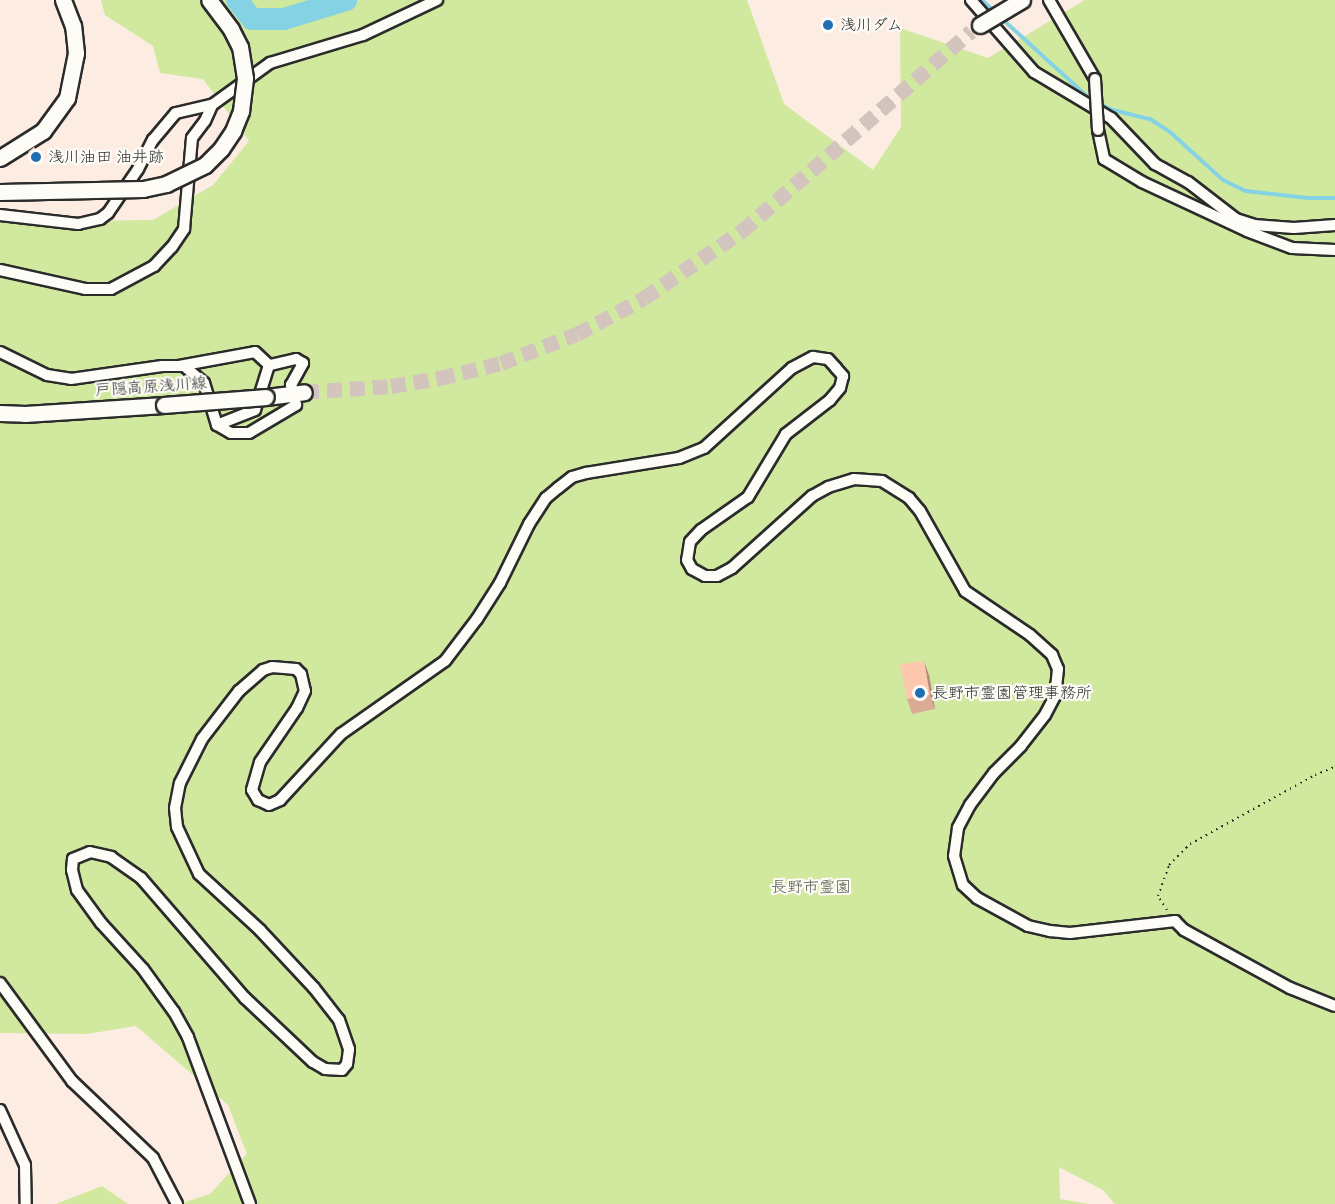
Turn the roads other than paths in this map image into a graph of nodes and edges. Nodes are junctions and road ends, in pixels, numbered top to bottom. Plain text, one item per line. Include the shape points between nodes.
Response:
1 (209, 0) edge
2 (437, 0) edge
3 (971, 0) edge
4 (1022, 0) edge
5 (1049, 0) edge
6 (66, 7) edge
7 (976, 28) tunnel mouth
8 (212, 105) junction
9 (0, 158) edge
10 (0, 192) edge
11 (0, 215) edge
12 (1335, 225) edge
13 (1335, 250) edge
14 (0, 270) edge
15 (0, 352) edge
16 (269, 365) junction
17 (178, 366) junction
18 (299, 393) junction
19 (0, 413) edge
20 (217, 425) junction
21 (0, 983) edge
22 (1335, 1006) edge
23 (0, 1110) edge
24 (26, 1204) edge
25 (177, 1204) edge
26 (250, 1204) edge

1 - 10 main road, bridge via 240,47 245,78 241,111 233,131 205,165 166,184 142,189
2 - 8 street via 363,35 270,63
3 - 12 street via 1034,72 1111,118 1155,164 1188,182 1236,219 1254,225 1294,228
4 - 7 main road, bridge
5 - 13 street, bridge via 1095,79 1104,159 1142,182 1247,231 1292,248
6 - 9 main road via 76,53 67,98 43,131
8 - 11 street via 176,113 170,119 108,213 100,219 78,224
8 - 14 street via 192,138 184,229 154,266 111,289 85,289
15 - 17 street via 47,375 71,379
16 - 17 street via 255,352
16 - 18 street via 296,359 303,363 291,384
16 - 20 street via 255,410
17 - 20 street via 184,366 204,383
18 - 19 main road, 戸隠高原浅川線, bridge via 135,407
18 - 20 street via 296,405 249,433 231,433
21 - 25 street via 72,1081 153,1158
22 - 26 street via 1290,988 1184,930 1175,921 1070,933 1050,931 1028,926 977,898 963,885 954,856 958,828 994,773 1045,715 1055,696 1058,669 1052,655 1030,634 965,591 909,498 882,481 854,479 828,487 812,496 732,568 717,576 705,576 692,569 687,560 690,542 748,497 786,434 840,388 843,376 828,359 813,357 792,368 704,448 679,458 586,473 572,477 558,488 546,498 529,524 500,583 445,661 341,734 280,800 268,805 258,800 252,790 260,762 297,708 304,691 296,669 263,670 238,691 202,739 180,783 175,808 177,827 200,874 260,930 339,1020 349,1049 342,1070 325,1069 313,1062 245,998 141,878 111,857 90,852 73,859 78,890 101,923 143,969 188,1037
23 - 24 street via 25,1166

